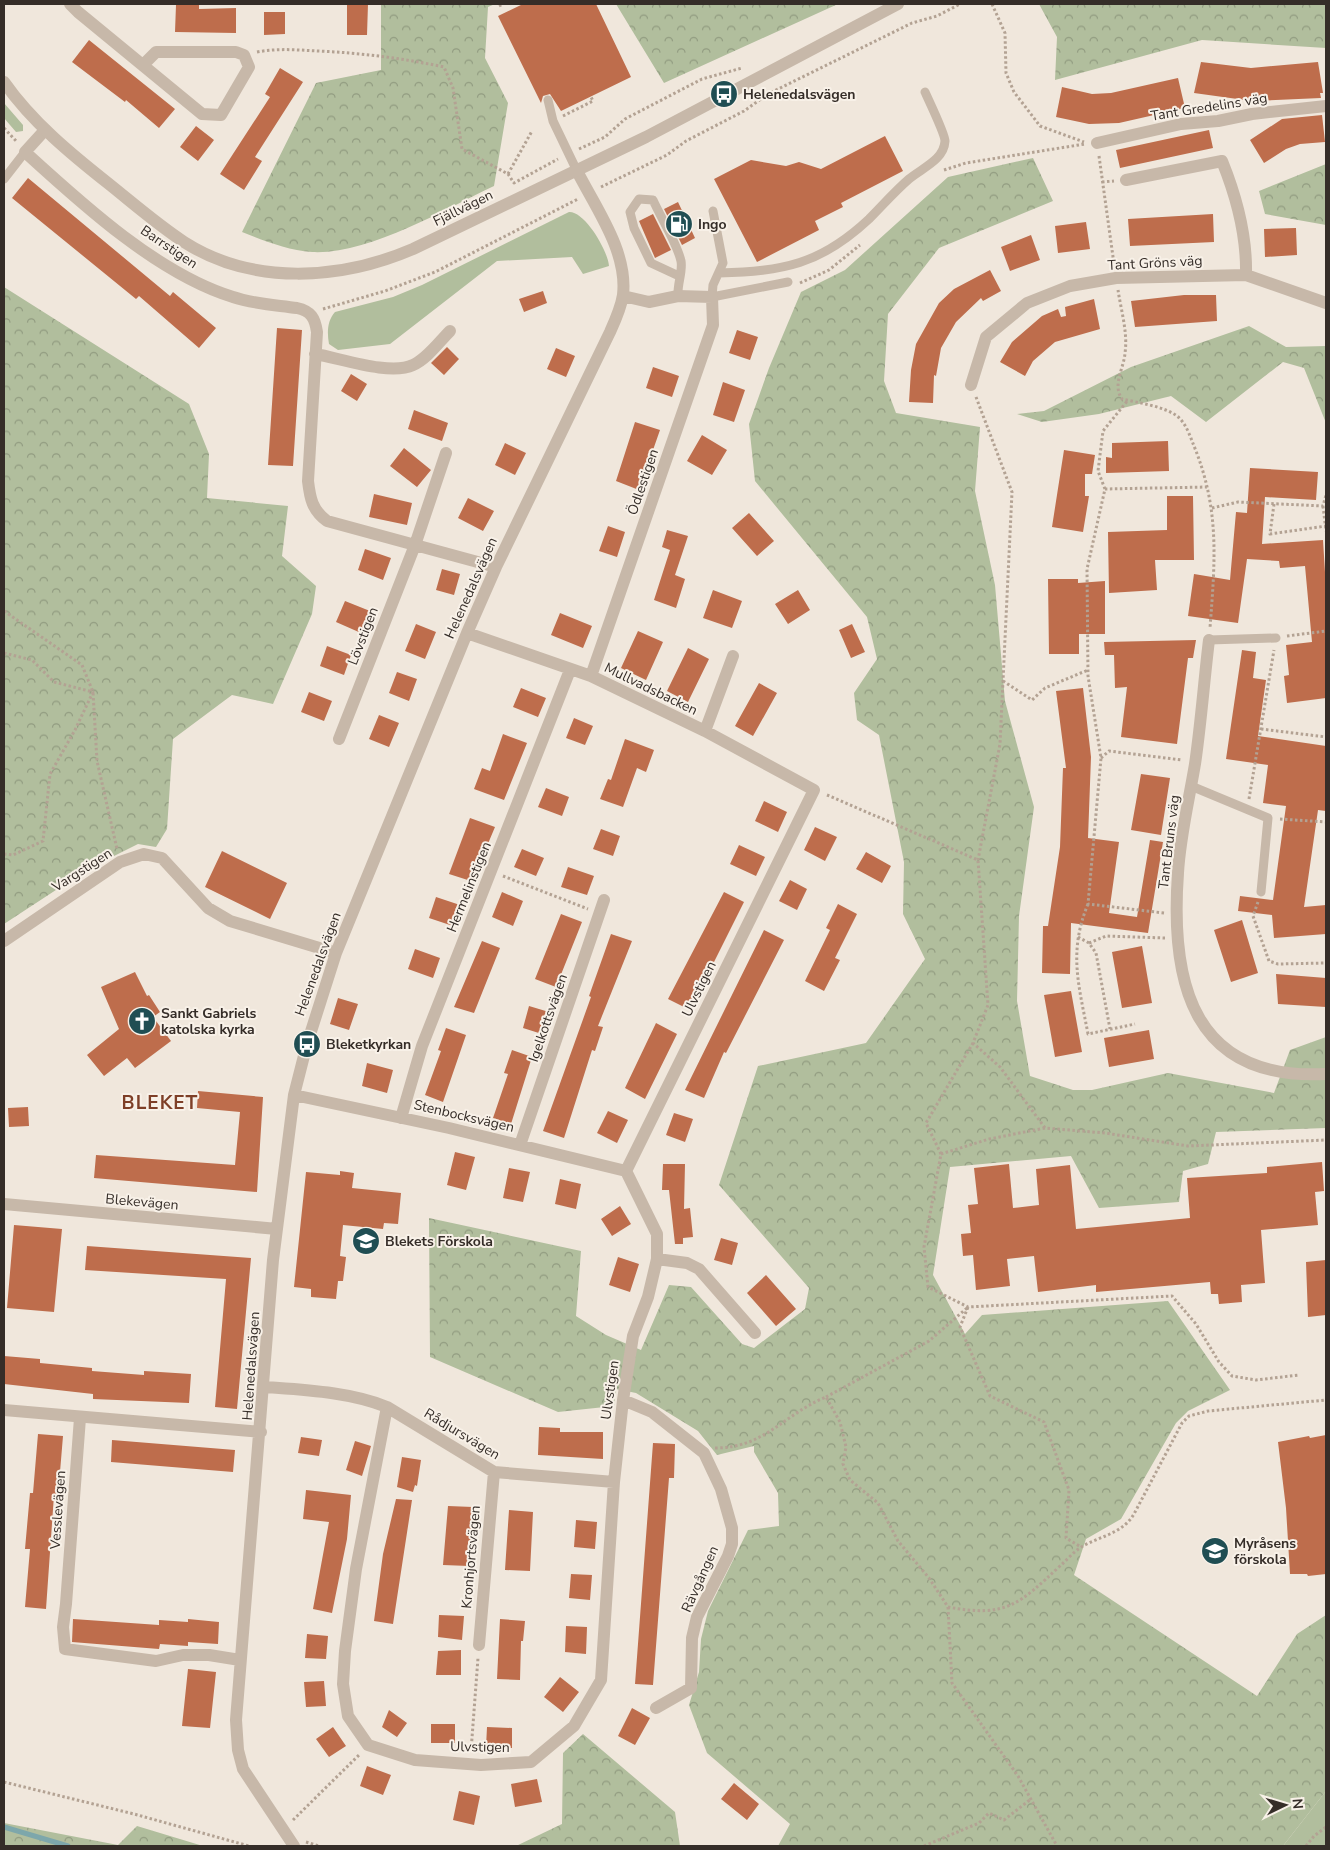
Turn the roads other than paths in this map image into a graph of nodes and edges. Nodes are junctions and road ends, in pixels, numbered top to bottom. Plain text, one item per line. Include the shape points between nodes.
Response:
1 (70, 4) edge
2 (898, 4) edge
3 (143, 65) junction
4 (4, 82) edge
5 (925, 92) dead end
6 (548, 100) dead end
7 (1326, 106) edge
8 (45, 130) junction
9 (1097, 144) road end
10 (25, 152) junction
11 (576, 169) junction
12 (4, 179) edge
13 (1126, 180) dead end
14 (713, 211) dead end
15 (719, 273) junction
16 (1246, 275) junction
17 (679, 276) junction
18 (788, 282) road end
19 (623, 296) junction
20 (678, 296) junction
21 (712, 297) junction
22 (1326, 303) edge
23 (450, 331) dead end
24 (315, 354) junction
25 (971, 385) road end
26 (446, 453) dead end
27 (415, 545) junction
28 (496, 567) junction
29 (467, 633) junction
30 (1276, 638) road end
31 (1209, 640) joint
32 (733, 656) dead end
33 (570, 670) junction
34 (591, 676) junction
35 (705, 731) junction
36 (339, 739) dead end
37 (1191, 786) junction
38 (814, 790) joint
39 (1261, 892) road end
40 (604, 900) dead end
41 (4, 941) edge
42 (336, 953) junction
43 (1326, 1074) edge
44 (294, 1096) junction
45 (401, 1118) junction
46 (520, 1145) junction
47 (626, 1171) junction
48 (4, 1204) edge
49 (277, 1229) junction
50 (657, 1259) junction
51 (755, 1333) dead end
52 (264, 1387) junction
53 (624, 1400) junction
54 (387, 1407) junction
55 (4, 1410) edge
56 (80, 1418) junction
57 (261, 1432) junction
58 (494, 1472) junction
59 (614, 1482) junction
60 (479, 1645) road end
61 (240, 1660) junction
62 (656, 1708) dead end
63 (294, 1846) edge

1 - 3 street
2 - 11 street, Fjällvägen via 646,137
3 - 3 street via 202,114 214,116 221,115 250,67 244,55 236,52 156,52
4 - 8 street, Fjällvägen
5 - 15 lane via 945,141 940,156 909,179 838,244 796,265 765,271
6 - 11 lane via 553,121
7 - 9 street, Tant Gredelins väg via 1181,124
8 - 10 street
8 - 11 street, Fjällvägen via 184,242 224,262 295,274 328,273 385,261
10 - 12 lane
10 - 24 street, Barrstigen via 111,225 186,278 232,297 307,310 313,316 317,332
11 - 19 street, Helenedalsvägen via 621,262
13 - 16 street via 1222,161 1237,204 1246,248
14 - 15 lane via 724,262
15 - 21 lane
16 - 22 street, Tant Gröns väg
16 - 25 street, Tant Gröns väg via 1116,278 1070,286 1027,303 986,337
17 - 17 lane via 681,262 653,200 639,199 630,212 643,250 651,263
17 - 20 lane
18 - 21 lane
19 - 20 street via 649,302
19 - 28 street, Helenedalsvägen via 610,332
20 - 21 street
21 - 34 street, Ödlestigen via 713,325
23 - 24 street via 412,366 383,368
24 - 27 street via 308,481 310,501 327,521
26 - 27 street
27 - 28 street
27 - 36 street, Lövstigen
28 - 29 street, Helenedalsvägen
29 - 33 street, Mullvadsbacken
29 - 42 street, Helenedalsvägen
30 - 31 lane
31 - 37 street, Tant Bruns väg
32 - 35 street
33 - 34 street, Mullvadsbacken
33 - 45 street, Hermelinstigen via 422,1046
34 - 35 street, Mullvadsbacken
35 - 38 street, Mullvadsbacken
37 - 39 lane via 1268,818
37 - 43 street, Tant Bruns väg via 1178,871 1176,915 1180,968 1204,1028 1247,1063 1272,1071
38 - 47 street, Ulvstigen
40 - 46 street, Igelkottsvägen
41 - 42 street, Vargstigen via 120,862 144,854 162,858 208,908 230,921
42 - 44 street, Helenedalsvägen via 316,1010
44 - 45 street, Stenbocksvägen
44 - 49 street, Helenedalsvägen
45 - 46 street, Stenbocksvägen
46 - 47 street, Stenbocksvägen
47 - 50 street, Ulvstigen via 656,1234
48 - 49 street, Blekevägen
49 - 52 street, Helenedalsvägen
50 - 51 street via 687,1263 699,1269
50 - 53 street, Ulvstigen via 634,1336
52 - 54 street via 371,1401
52 - 57 street, Helenedalsvägen
53 - 59 street, Ulvstigen
53 - 62 street, Rävgången via 652,1412 704,1453 721,1489 732,1528 732,1544 697,1617 691,1656 691,1688
54 - 58 street, Rådjursvägen
54 - 59 street, Ulvstigen via 356,1570 343,1684 348,1716 368,1744 415,1760 470,1764 531,1762 574,1726 601,1680
55 - 56 street
56 - 57 street
56 - 61 street, Vesslevägen via 63,1627 64,1649 156,1661 182,1655
57 - 61 street, Helenedalsvägen
58 - 59 street, Rådjursvägen
58 - 60 street, Kronhjortsvägen
61 - 63 street, Helenedalsvägen via 236,1720 243,1769

